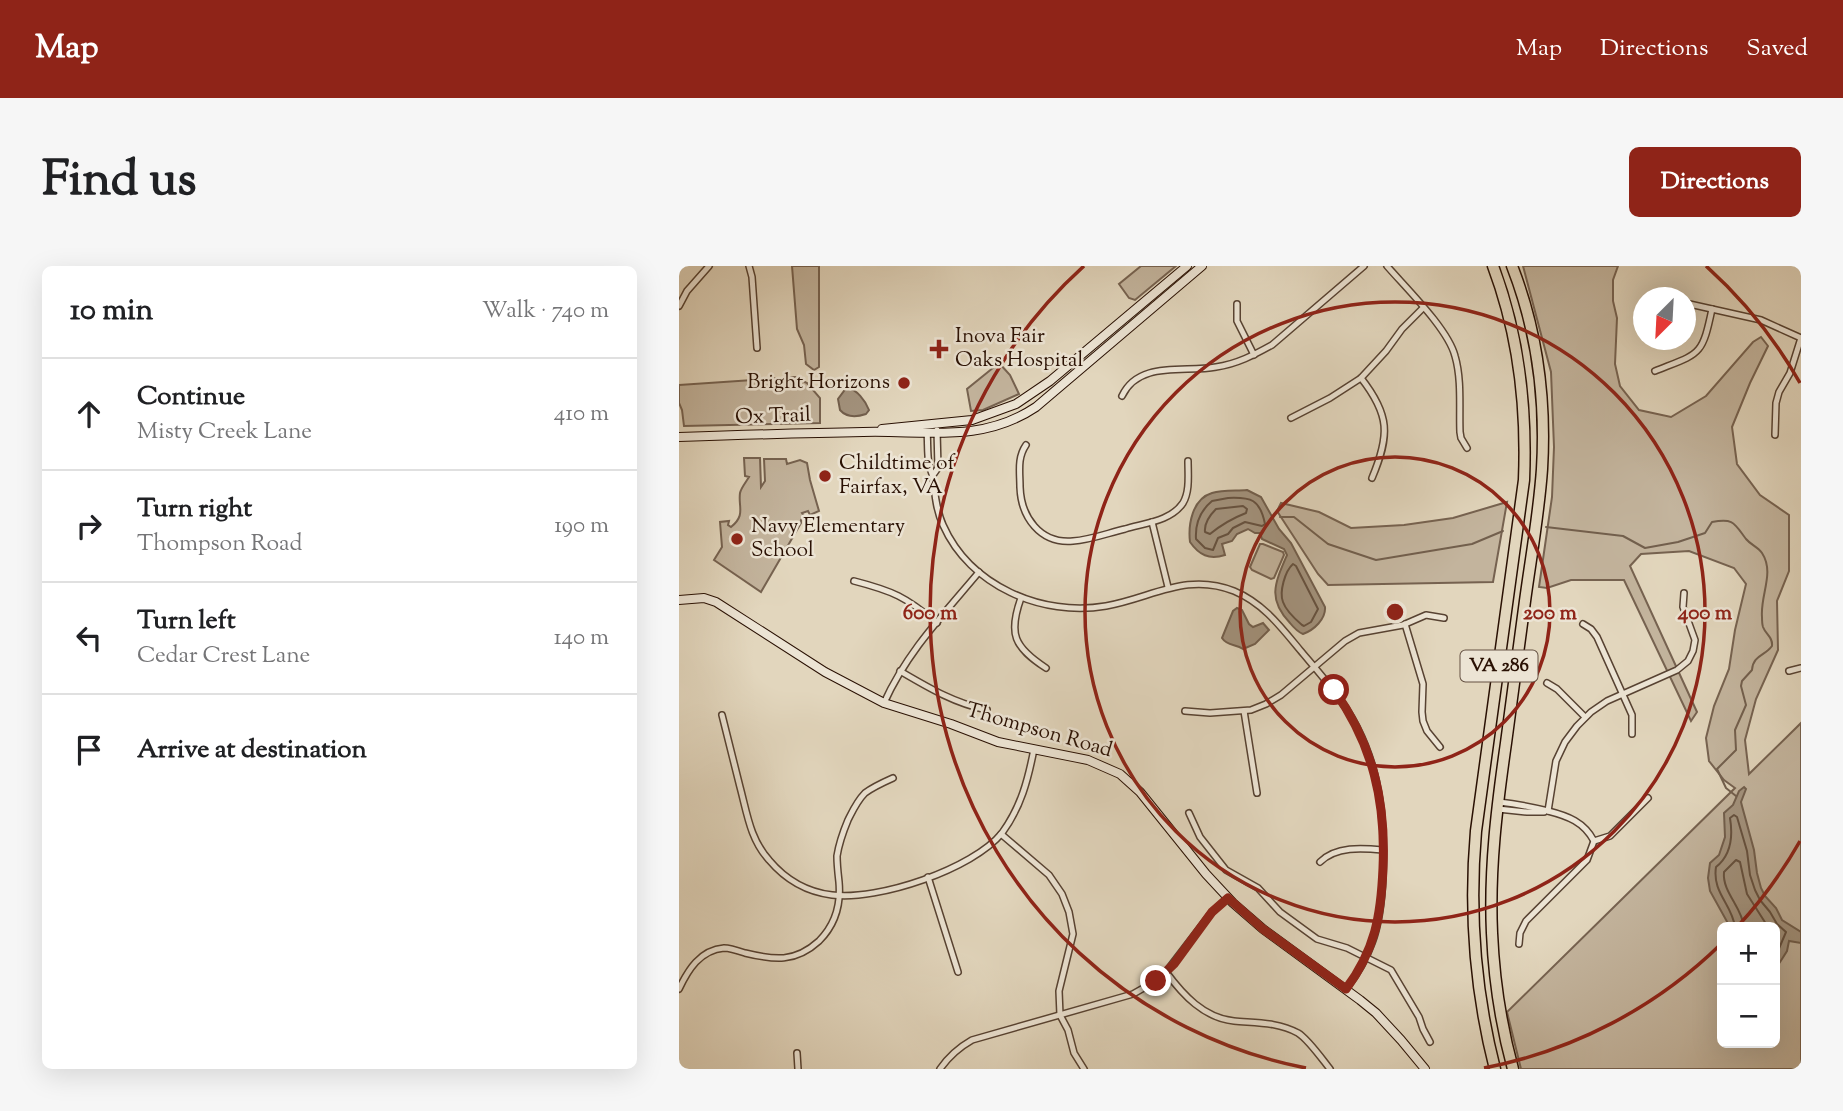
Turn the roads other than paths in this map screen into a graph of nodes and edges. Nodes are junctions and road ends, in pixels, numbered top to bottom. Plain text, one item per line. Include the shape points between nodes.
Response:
1 (709, 266) edge
2 (749, 266) edge
3 (1187, 266) edge
4 (1202, 266) edge
5 (1364, 266) edge
6 (1387, 266) edge
7 (1493, 266) edge
8 (1511, 266) edge
9 (1237, 304) dead end
10 (1696, 305) edge
11 (679, 306) edge
12 (1423, 308) junction
13 (1712, 309) junction
14 (1801, 338) edge
15 (757, 348) dead end
16 (1254, 355) junction
17 (1655, 372) dead end
18 (1361, 378) junction
19 (1122, 396) dead end
20 (1291, 418) dead end
21 (932, 429) junction
22 (1775, 435) dead end
23 (679, 437) edge
24 (1026, 445) dead end
25 (1467, 448) dead end
26 (1188, 461) dead end
27 (1372, 478) dead end
28 (1152, 522) junction
29 (978, 572) junction
30 (854, 581) dead end
31 (1168, 587) junction
32 (1684, 593) dead end
33 (1021, 598) junction
34 (679, 600) edge
35 (1444, 618) dead end
36 (937, 623) junction
37 (1405, 624) junction
38 (1583, 624) dead end
39 (1315, 667) junction
40 (1046, 668) dead end
41 (1801, 668) edge
42 (900, 670) junction
43 (1789, 671) dead end
44 (1547, 683) dead end
45 (1622, 694) junction
46 (884, 703) junction
47 (987, 710) dead end
48 (1185, 711) dead end
49 (1244, 711) junction
50 (722, 715) dead end
51 (1585, 717) junction
52 (1632, 734) dead end
53 (1440, 747) dead end
54 (1034, 749) junction
55 (893, 778) dead end
56 (1257, 793) dead end
57 (1648, 798) dead end
58 (1498, 805) junction
59 (1548, 811) junction
60 (1189, 813) dead end
61 (1001, 834) junction
62 (1594, 841) junction
63 (1383, 850) junction
64 (1320, 862) dead end
65 (928, 877) junction
66 (839, 896) junction
67 (1228, 898) junction
68 (1519, 944) dead end
69 (1367, 956) junction
70 (958, 972) dead end
71 (1166, 972) junction
72 (679, 989) edge
73 (1346, 989) junction
74 (1060, 1015) junction
75 (1430, 1042) dead end
76 (797, 1053) dead end
77 (798, 1069) edge
78 (940, 1069) edge
79 (1084, 1069) edge
80 (1330, 1069) edge
81 (1425, 1069) edge
82 (1495, 1069) edge
83 (1513, 1069) edge

1 - 11 street
2 - 15 street
3 - 21 street via 1027,397 992,414
4 - 21 street via 1024,415 965,432
5 - 16 street via 1272,345
6 - 12 street
7 - 82 highway, VA 286 via 1516,346 1525,438 1524,480 1473,875 1477,976
8 - 58 highway, VA 286 via 1537,365 1543,448
9 - 16 street via 1237,321
10 - 13 street
12 - 18 street
12 - 25 street via 1455,356 1460,432
13 - 14 street via 1761,320
13 - 17 street via 1699,351
14 - 22 street via 1776,403
16 - 19 street via 1214,368 1161,370 1141,376
18 - 20 street
18 - 27 street via 1377,401 1384,422 1383,450
21 - 23 street, Ox Trail
21 - 29 street via 929,467 942,523 955,547
24 - 28 street via 1020,460 1021,502 1027,518 1046,535 1076,541
26 - 28 street via 1188,490 1183,502 1170,516
28 - 31 street
29 - 33 street
29 - 36 street
30 - 36 street via 895,593
31 - 33 street via 1093,608
31 - 39 street via 1213,585 1250,599
32 - 45 street via 1683,607 1695,640 1688,661
33 - 40 street via 1014,617 1016,638 1026,653
34 - 46 street, Thompson Road via 716,602 825,672
35 - 37 street via 1426,615
36 - 42 street
37 - 39 street via 1359,633
37 - 53 street via 1423,684 1423,721
38 - 45 street via 1594,632
39 - 49 street via 1286,692
39 - 63 street via 1342,701 1369,754 1382,804
41 - 43 street
42 - 46 street
42 - 47 street via 945,697
44 - 51 street
45 - 51 street
45 - 52 street via 1632,715
46 - 54 street, Thompson Road via 997,742
48 - 49 street
49 - 56 street
50 - 66 street via 748,823 759,847 793,882
51 - 59 street via 1559,754
54 - 61 street via 1023,797
54 - 67 street, Thompson Road via 1088,760 1128,780
55 - 66 street via 867,791 854,808 839,843
57 - 62 street via 1610,836
58 - 59 street
58 - 83 highway, VA 286 via 1492,932
59 - 62 street via 1573,819
60 - 69 street via 1200,837 1226,870 1258,888 1276,909 1312,936
61 - 65 street via 954,868
61 - 74 street via 1049,875 1069,912 1073,934 1059,990
62 - 68 street via 1587,860 1526,921
63 - 64 street via 1355,849 1334,853
63 - 69 street via 1380,912
65 - 66 street via 883,892
65 - 70 street
66 - 72 street via 836,918 807,949 780,960 725,948 710,952 691,967
67 - 71 street
67 - 73 street, Thompson Road
69 - 73 street
69 - 75 street via 1395,975
71 - 74 street via 1133,994
71 - 80 street via 1190,1000 1211,1015 1300,1034
73 - 81 street, Thompson Road via 1387,1024
74 - 78 street via 972,1040 949,1056
74 - 79 street
76 - 77 street

